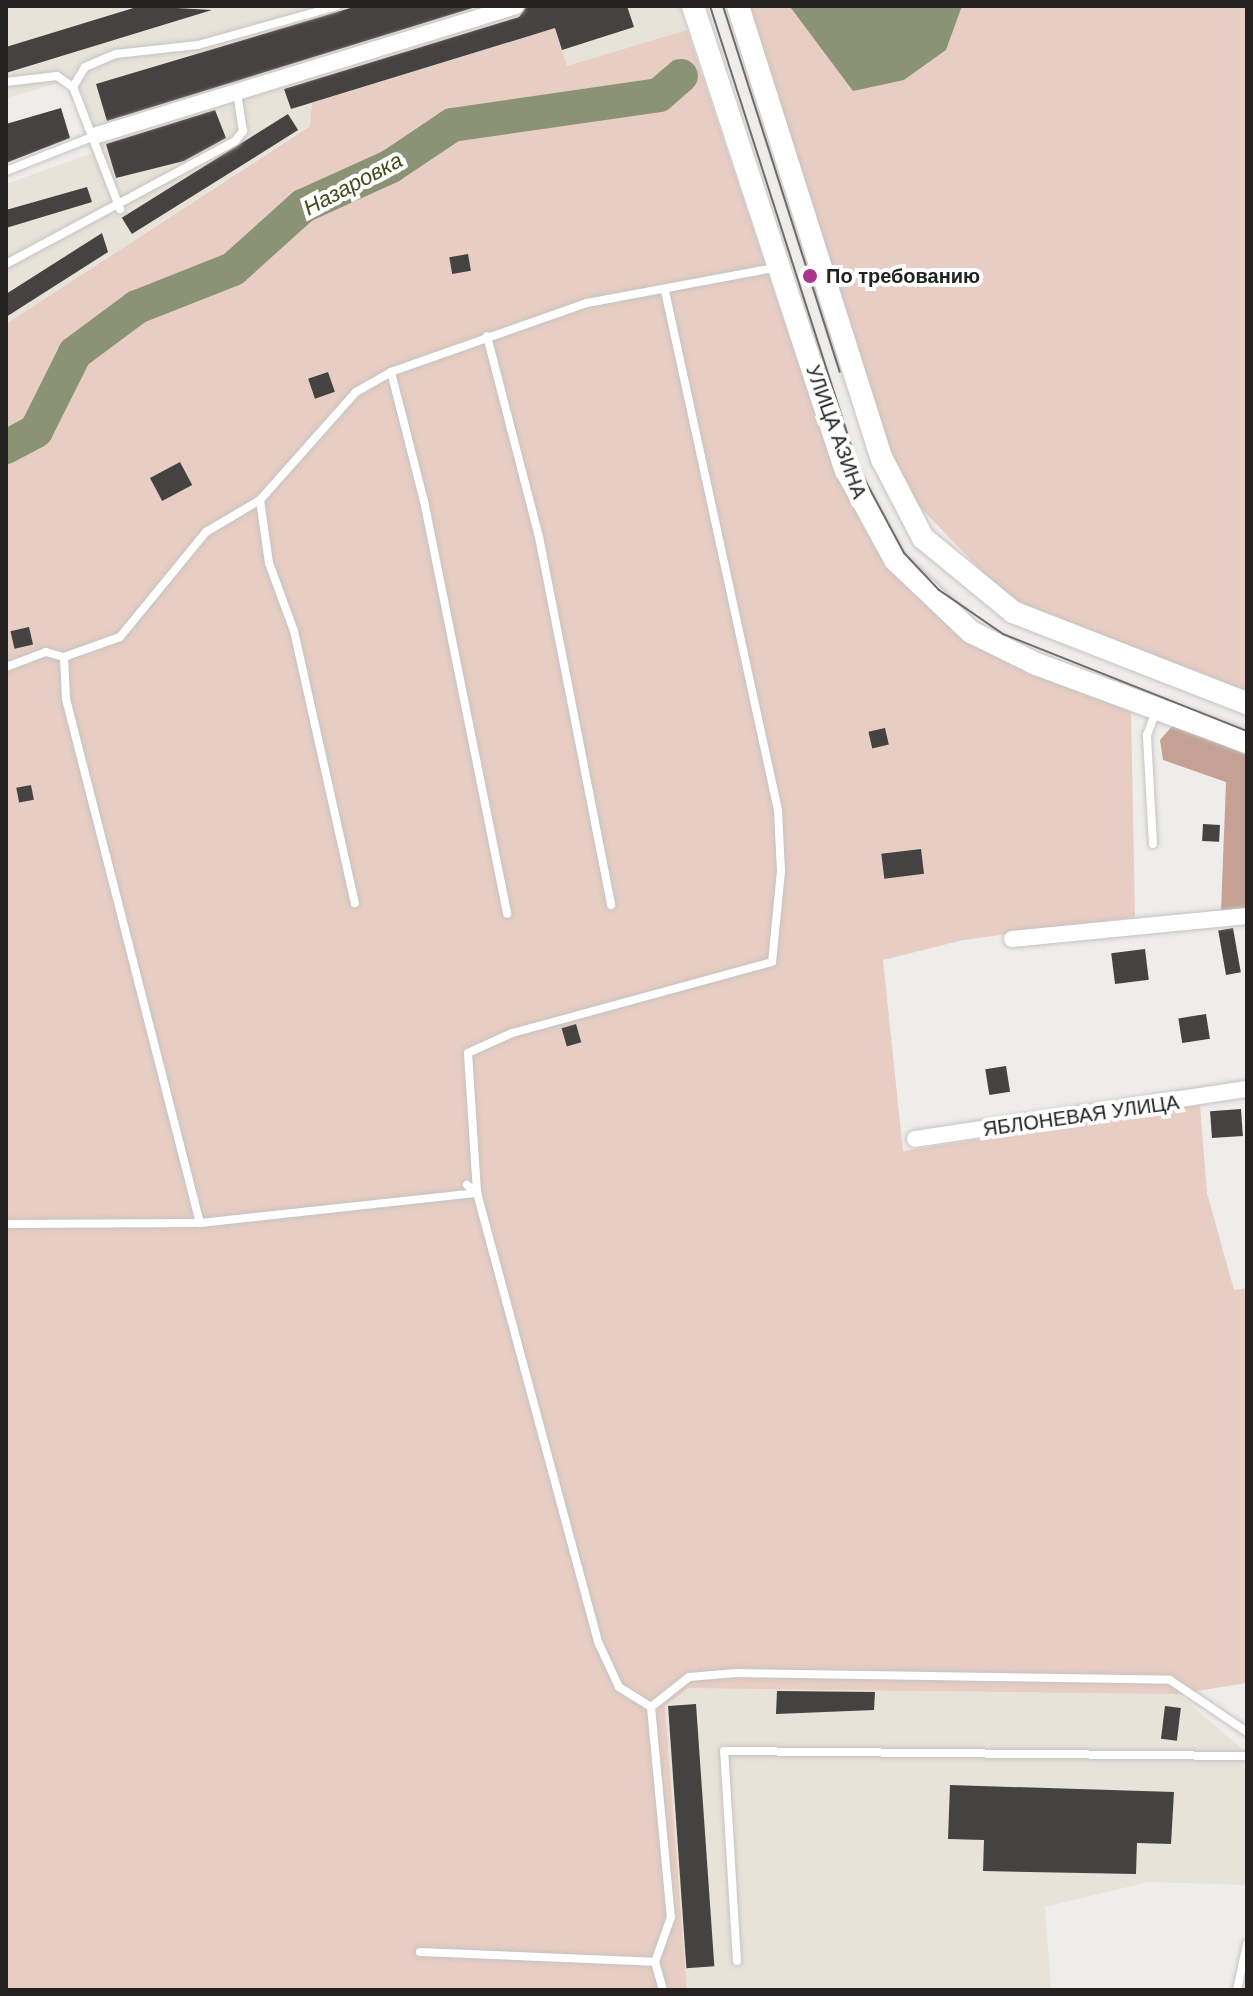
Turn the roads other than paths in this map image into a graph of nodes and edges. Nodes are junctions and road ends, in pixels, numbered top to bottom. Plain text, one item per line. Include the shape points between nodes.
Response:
1 (337, 6) edge
2 (516, 6) edge
3 (693, 6) edge
4 (738, 6) edge
5 (6, 82) edge
6 (73, 87) junction
7 (237, 95) junction
8 (97, 135) junction
9 (6, 171) edge
10 (120, 209) junction
11 (6, 264) edge
12 (780, 267) junction
13 (665, 291) junction
14 (487, 336) junction
15 (391, 372) junction
16 (260, 500) junction
17 (64, 657) junction
18 (6, 667) edge
19 (1247, 703) edge
20 (1158, 708) junction
21 (1247, 742) edge
22 (1153, 844) dead end
23 (355, 903) dead end
24 (611, 905) dead end
25 (507, 914) dead end
26 (1247, 916) edge
27 (1012, 939) dead end
28 (1247, 1089) edge
29 (915, 1139) dead end
30 (467, 1185) dead end
31 (477, 1193) junction
32 (200, 1223) junction
33 (6, 1224) edge
34 (651, 1707) junction
35 (1247, 1732) edge
36 (1247, 1756) edge
37 (1247, 1944) edge
38 (420, 1952) dead end
39 (737, 1961) dead end
40 (655, 1962) junction
41 (663, 1990) edge
42 (1237, 1990) edge

1 - 6 lane via 198,45 116,54 85,67
2 - 7 street
3 - 12 street, УЛИЦА АЗИНА
4 - 19 street, УЛИЦА АЗИНА via 882,459 923,538 1013,612
5 - 6 lane via 57,76
6 - 8 lane
7 - 8 street
7 - 10 lane via 243,131 235,141
8 - 9 lane
8 - 10 lane via 96,159
10 - 11 lane
12 - 13 lane
12 - 20 street, УЛИЦА АЗИНА via 846,470 895,560 971,632
13 - 14 lane via 587,303
13 - 31 lane via 778,810 781,871 772,962 512,1033 468,1053
14 - 15 lane
14 - 24 lane via 539,537
15 - 16 lane via 356,392
15 - 25 lane via 424,501
16 - 17 lane via 206,532 120,637
16 - 23 lane via 269,563 294,631
17 - 18 lane via 46,652
17 - 32 lane via 66,699
20 - 21 street, УЛИЦА АЗИНА
20 - 22 lane via 1147,735
26 - 27 street
28 - 29 street, ЯБЛОНЕВАЯ УЛИЦА
30 - 31 lane
31 - 32 lane
31 - 34 lane via 599,1644 619,1687
32 - 33 lane
34 - 35 lane via 689,1677 737,1673 1170,1680
34 - 40 lane via 671,1917
36 - 39 lane via 724,1751
37 - 42 lane
38 - 40 lane
40 - 41 lane

